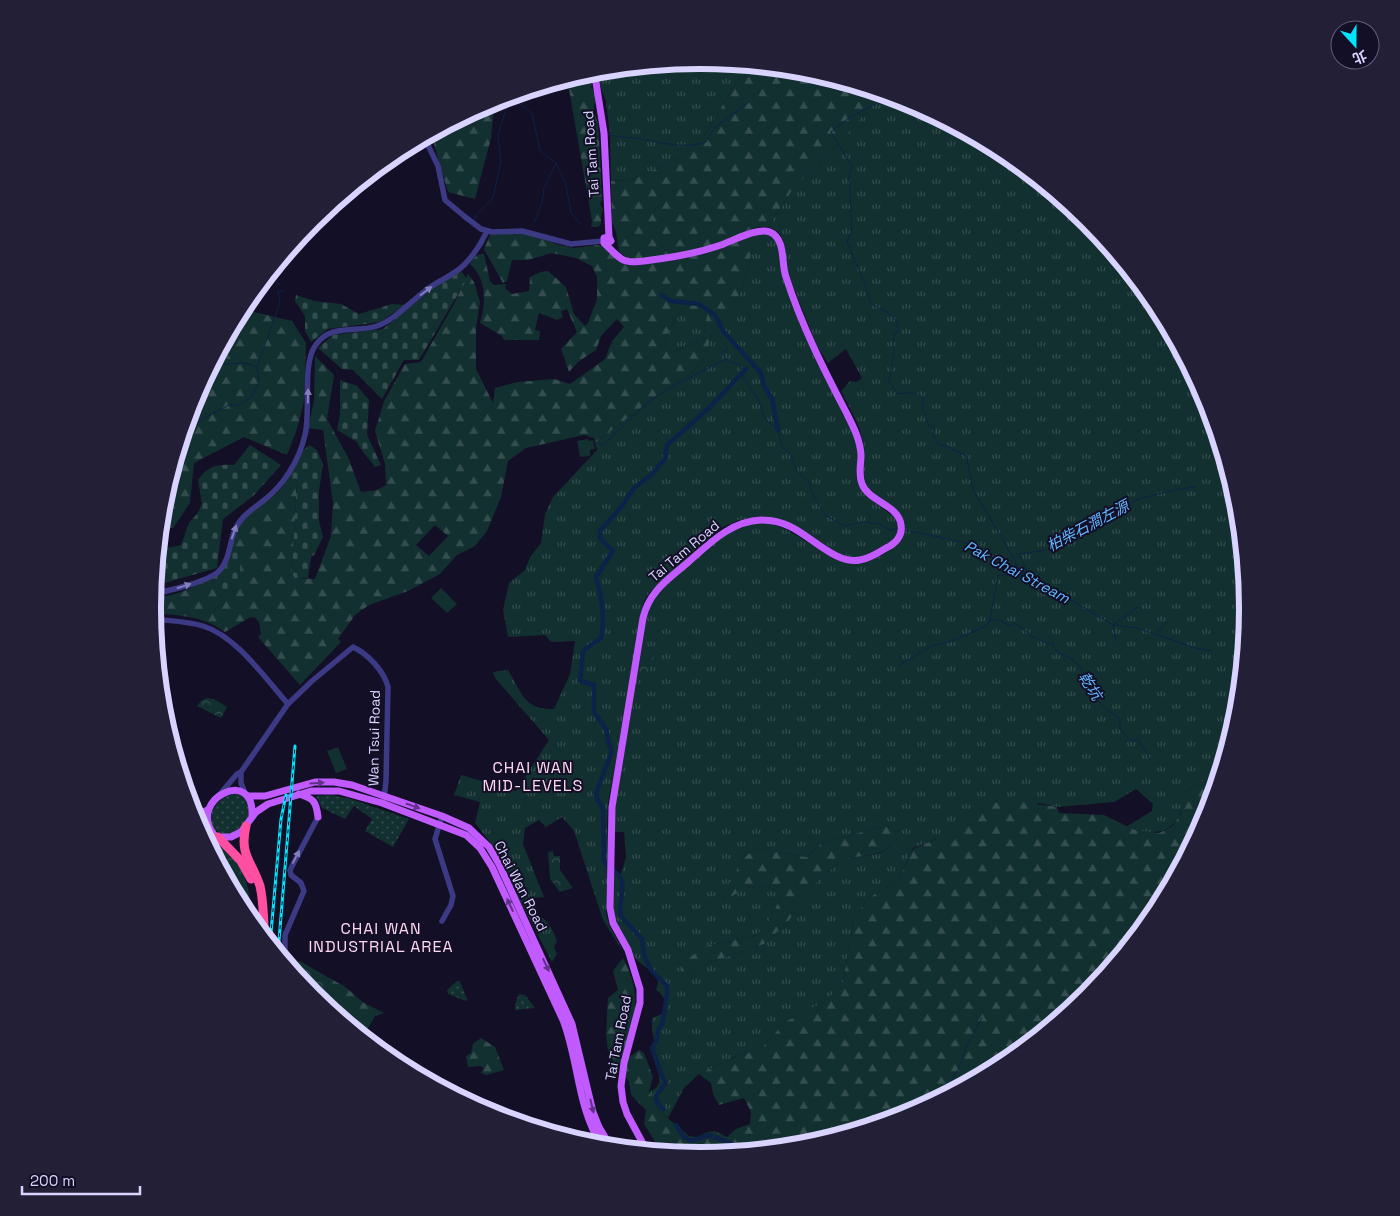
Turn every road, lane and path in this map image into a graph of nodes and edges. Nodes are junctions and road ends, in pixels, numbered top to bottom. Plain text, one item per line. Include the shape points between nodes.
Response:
1 (595, 79) edge
2 (427, 143) edge
3 (487, 231) junction
4 (607, 241) junction
5 (161, 592) edge
6 (161, 621) edge
7 (288, 704) junction
8 (242, 772) junction
9 (247, 794) junction
10 (299, 794) junction
11 (219, 795) junction
12 (384, 800) junction
13 (210, 809) junction
14 (202, 813) edge
15 (252, 816) junction
16 (442, 816) junction
17 (318, 817) joint
18 (440, 824) junction
19 (246, 826) junction
20 (210, 832) edge
21 (216, 835) junction
22 (259, 917) edge
23 (442, 921) dead end
24 (264, 925) edge
25 (285, 951) edge
26 (597, 1137) edge
27 (607, 1139) edge
28 (643, 1144) edge

1 - 4 main road, Tai Tam Road via 604,134
2 - 3 street via 438,166 445,200
3 - 4 street via 522,231 575,244
5 -> 3 street via 218,572 226,560 238,522 270,495 290,471 305,435 310,361 317,343 331,332 385,323 463,265 475,253
4 - 28 main road, Tai Tam Road via 623,260 635,262 708,249 759,231 776,236 781,246 785,276 812,346 857,433 861,483 894,512 902,528 898,539 890,546 864,559 852,561 839,557 782,523 762,520 744,523 715,539 656,590 647,604 612,807 610,899 613,923 630,955 639,983 639,1006 622,1069 622,1096 627,1114
6 - 7 street via 200,625 224,636
7 - 8 street, Wan Tsui Road
7 - 12 street, Wan Tsui Road via 354,647 360,650 383,674 388,687
8 - 9 street via 241,784
8 - 11 street, Wan Tsui Road
9 - 11 main road, Chai Wan Road via 232,790
9 -> 12 main road, Chai Wan Road via 265,796 321,782 347,784
9 - 15 main road via 253,809
10 - 12 main road, Chai Wan Road via 339,790
10 - 15 main road, Chai Wan Road via 268,804
10 - 17 main road via 314,801
11 - 13 main road
12 -> 16 main road, Chai Wan Road
12 - 18 main road, Chai Wan Road
13 - 14 main road
13 - 21 main road via 207,821
15 - 19 main road, Chai Wan Road
16 - 18 street
16 -> 27 main road, Chai Wan Road via 477,834 496,858 570,1017 595,1118
25 -> 17 street via 285,935 304,888 291,875 291,865
18 - 23 street via 435,839 453,896
26 -> 18 main road, Chai Wan Road via 586,1113 563,1020 492,867 474,841
19 - 21 main road, Chai Wan Road via 236,836
19 - 24 highway via 244,847 260,886
20 - 21 main road
21 - 22 highway via 241,861 250,876

